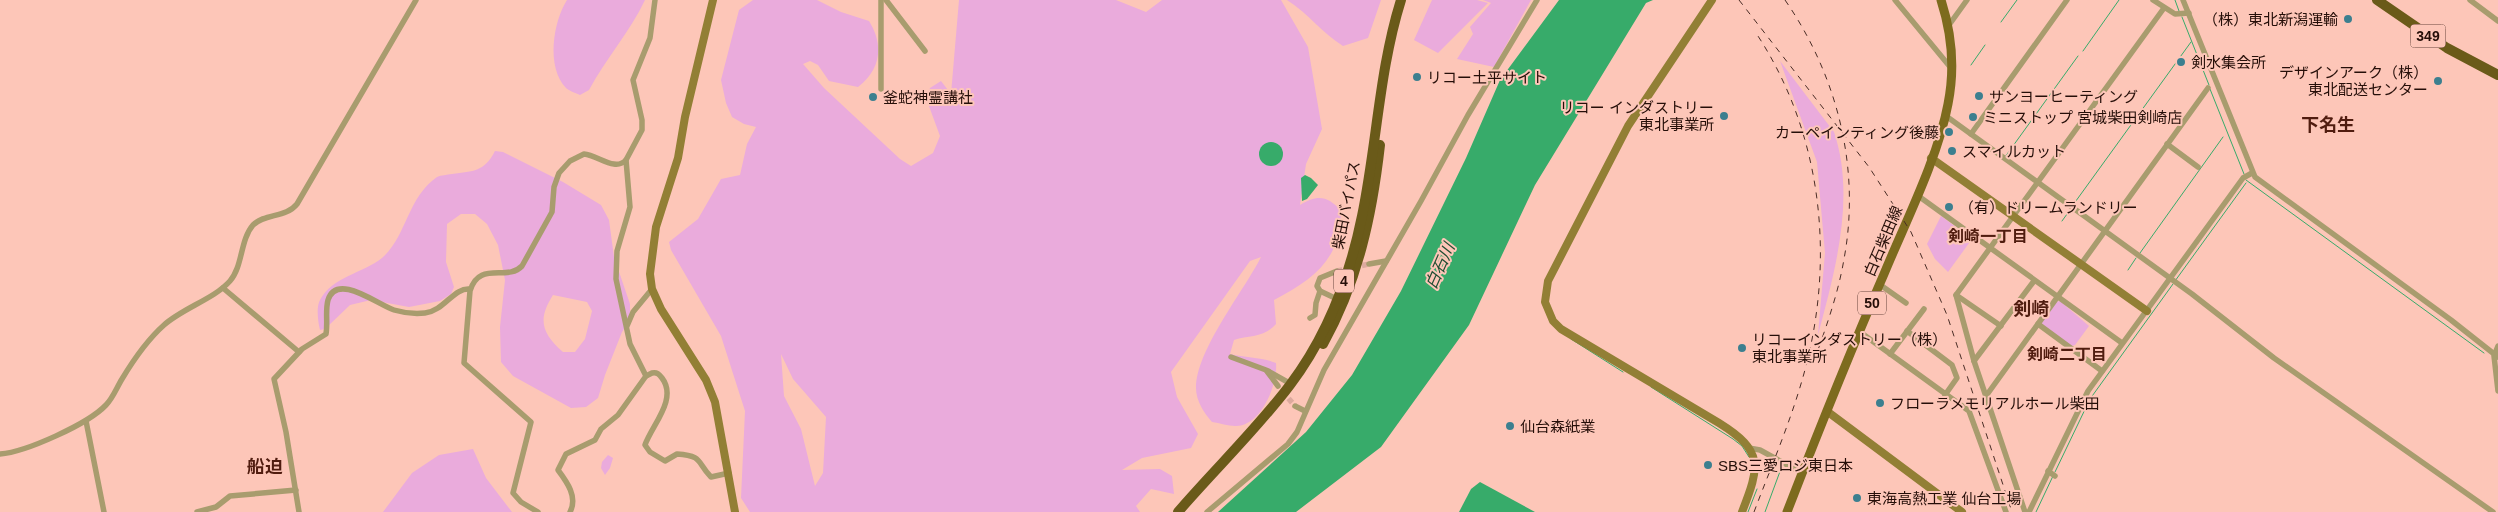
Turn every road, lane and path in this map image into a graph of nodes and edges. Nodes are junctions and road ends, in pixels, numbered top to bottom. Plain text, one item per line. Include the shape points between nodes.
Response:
1 (416, 0) edge
2 (656, 0) edge
3 (713, 0) edge
4 (881, 0) edge
5 (886, 0) edge
6 (1401, 0) edge
7 (1408, 0) edge
8 (1536, 0) edge
9 (1712, 0) edge
10 (1895, 0) edge
11 (1941, 0) edge
12 (1967, 0) edge
13 (2067, 0) edge
14 (2153, 0) edge
15 (2183, 0) edge
16 (2377, 0) edge
17 (2470, 0) edge
18 (2164, 8) junction
19 (2188, 14) junction
20 (2498, 21) edge
21 (1949, 25) junction
22 (925, 51) dead end
23 (1952, 69) junction
24 (2498, 75) edge
25 (2208, 88) dead end
26 (881, 89) dead end
27 (1946, 116) junction
28 (1971, 134) junction
29 (2167, 144) junction
30 (1931, 158) junction
31 (626, 160) junction
32 (2198, 167) dead end
33 (2251, 174) junction
34 (2038, 184) junction
35 (1917, 195) junction
36 (2014, 216) junction
37 (2105, 232) junction
38 (1990, 248) junction
39 (1386, 261) junction
40 (1369, 264) tunnel mouth
41 (2081, 264) junction
42 (1337, 270) tunnel mouth
43 (2034, 281) junction
44 (2172, 281) junction
45 (1879, 284) junction
46 (223, 288) junction
47 (470, 289) junction
48 (652, 289) junction
49 (1320, 291) junction
50 (1956, 295) junction
51 (2058, 297) junction
52 (1337, 299) junction
53 (1906, 303) dead end
54 (1924, 309) dead end
55 (2147, 311) junction
56 (1310, 318) dead end
57 (2038, 324) junction
58 (2001, 326) junction
59 (626, 328) junction
60 (1906, 331) junction
61 (1860, 332) junction
62 (2122, 343) junction
63 (2498, 346) edge
64 (299, 352) junction
65 (1890, 354) junction
66 (2496, 356) edge
67 (1231, 357) dead end
68 (1974, 361) junction
69 (1266, 370) junction
70 (2102, 371) junction
71 (646, 376) junction
72 (1291, 384) junction
73 (1278, 386) tunnel mouth
74 (2498, 391) edge
75 (1945, 395) junction
76 (1986, 396) junction
77 (1295, 406) tunnel mouth
78 (1305, 411) junction
79 (1828, 412) junction
80 (86, 420) junction
81 (1749, 448) junction
82 (0, 454) edge
83 (2048, 471) junction
84 (729, 473) junction
85 (1802, 473) junction
86 (2056, 476) dead end
87 (296, 490) junction
88 (104, 512) edge
89 (197, 512) edge
90 (299, 512) edge
91 (538, 512) edge
92 (570, 512) edge
93 (735, 512) edge
94 (1178, 512) edge
95 (1186, 512) edge
96 (1207, 512) edge
97 (1742, 512) edge
98 (1787, 512) edge
99 (1962, 512) edge
100 (2006, 512) edge
101 (2025, 512) edge
102 (2029, 512) edge
103 (2493, 512) edge

1 - 46 street via 297,204 251,228 235,272
2 - 31 street via 650,38 633,80 642,130
3 - 48 street via 678,158 656,226 650,265
4 - 26 street
5 - 22 street
6 - 52 highway, 柴田バイパス / 4 via 1382,77 1362,215
7 - 95 highway, 柴田バイパス / 4 via 1389,74 1368,226 1343,304 1296,389
8 - 39 street
9 - 81 street via 1628,126 1556,263 1545,291 1545,302 1553,321 1561,329 1726,428 1744,440
10 - 23 street
11 - 21 main road, 白石柴田線 / 50
12 - 21 street
13 - 28 street
14 - 18 street
15 - 19 street
16 - 24 highway, 349 via 2447,48
17 - 20 street
18 - 19 street
18 - 34 street
19 - 33 street
21 - 23 main road, 白石柴田線 / 50
23 - 27 main road, 白石柴田線 / 50
25 - 29 street
27 - 28 street
27 - 30 main road, 白石柴田線 / 50
28 - 34 street
29 - 32 street
29 - 37 street
30 - 35 main road, 白石柴田線 / 50
30 - 36 street
31 - 47 street via 620,165 584,154 570,161 556,179 552,212 522,266 516,271 481,275
31 - 59 street via 630,207 616,262 618,292
33 - 44 street via 2243,178
33 - 66 street
34 - 36 street
34 - 37 street
35 - 38 street
35 - 45 main road, 白石柴田線 / 50
36 - 38 street
36 - 41 street
37 - 41 street
37 - 44 street
38 - 43 street
38 - 50 street
39 - 40 street
39 - 78 street via 1324,370
41 - 51 street
41 - 55 street
42 - 49 street via 1320,278 1317,286
43 - 51 street
43 - 58 street
44 - 55 street
44 - 103 street via 2274,358
45 - 53 street
45 - 61 main road, 白石柴田線 / 50
46 - 64 street
46 - 80 street via 178,314 155,333 132,362 106,405
47 - 64 street via 457,292 436,310 414,313 392,310 351,290 338,288 328,299 326,334
47 - 91 street via 464,363 531,422 513,493
48 - 59 street via 633,312
48 - 84 street via 710,391 718,414
49 - 52 street
49 - 56 street via 1315,315
50 - 58 street
50 - 68 street
51 - 57 street
51 - 62 street
52 - 72 highway, 柴田バイパス / 4 via 1311,353
54 - 60 street
55 - 62 street
57 - 70 street
57 - 76 street
58 - 68 street
59 - 71 street via 632,350
60 - 65 street
60 - 75 street via 1952,365 1957,378
61 - 65 street
61 - 79 main road, 白石柴田線 / 50
62 - 70 street
63 - 66 street
64 - 87 street via 274,382
65 - 75 street
66 - 74 street
67 - 69 street
68 - 76 street
69 - 72 street
69 - 73 street
70 - 83 street via 2086,395
71 - 84 street via 655,372 667,388 662,412 645,445 650,452 666,461 677,454 696,458 712,478
71 - 92 street via 625,408 601,429 595,440 566,454 560,463 558,470 570,486 573,507
72 - 94 highway, 柴田バイパス / 4
75 - 100 street via 1969,411
76 - 101 street
77 - 78 street
78 - 96 street via 1297,432 1288,444
79 - 85 main road, 白石柴田線 / 50
79 - 99 street
80 - 82 street via 16,451
80 - 88 street
81 - 85 street via 1760,450
81 - 97 street via 1756,473
83 - 86 street
83 - 102 street
84 - 93 street
85 - 98 main road, 白石柴田線 / 50
87 - 89 street via 230,496 216,507
87 - 90 street

